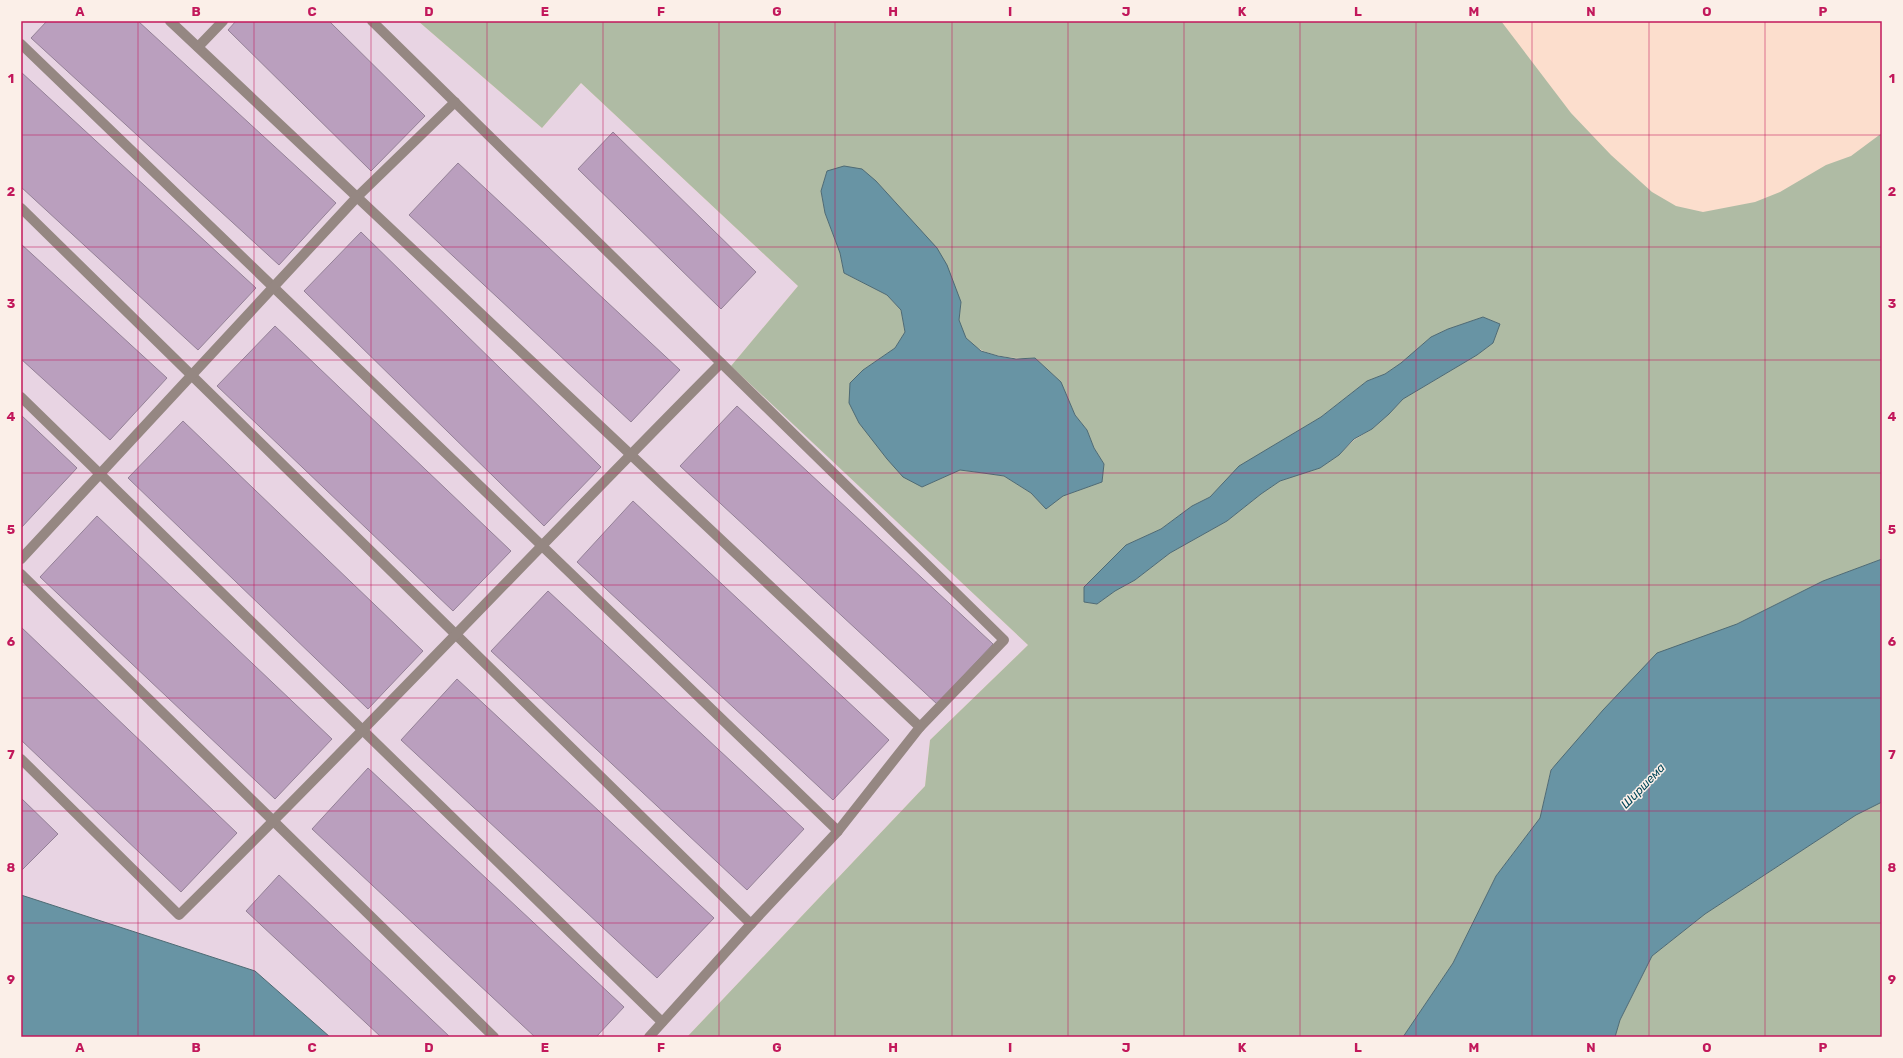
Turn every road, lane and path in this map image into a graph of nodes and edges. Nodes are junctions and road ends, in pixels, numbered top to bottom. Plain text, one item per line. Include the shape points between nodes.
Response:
1 (170, 21) edge
2 (223, 21) edge
3 (372, 21) edge
4 (21, 44) edge
5 (198, 47) junction
6 (455, 102) junction
7 (357, 197) junction
8 (21, 208) edge
9 (274, 288) junction
10 (721, 363) junction
11 (191, 375) junction
12 (21, 396) edge
13 (631, 453) junction
14 (100, 474) junction
15 (542, 546) junction
16 (21, 559) edge
17 (21, 574) edge
18 (455, 634) junction
19 (920, 727) junction
20 (362, 730) junction
21 (21, 759) edge
22 (273, 822) junction
23 (838, 831) junction
24 (751, 924) junction
25 (662, 1022) junction
26 (494, 1037) edge
27 (649, 1037) edge

1 - 5 lane
2 - 5 lane
3 - 6 lane
4 - 9 lane
5 - 7 lane
6 - 7 lane
6 - 10 lane
7 - 9 lane
7 - 13 lane
8 - 11 lane
9 - 11 lane
9 - 15 lane
10 - 13 lane
10 - 19 lane via 1004,640
11 - 14 lane
11 - 18 lane
12 - 14 lane
13 - 15 lane
13 - 19 lane
14 - 16 lane
14 - 20 lane
15 - 18 lane
15 - 23 lane
17 - 22 lane
18 - 20 lane
18 - 24 lane
19 - 23 lane
20 - 22 lane
20 - 25 lane
21 - 22 lane via 178,915
22 - 26 lane
23 - 24 lane
24 - 25 lane
25 - 27 lane

